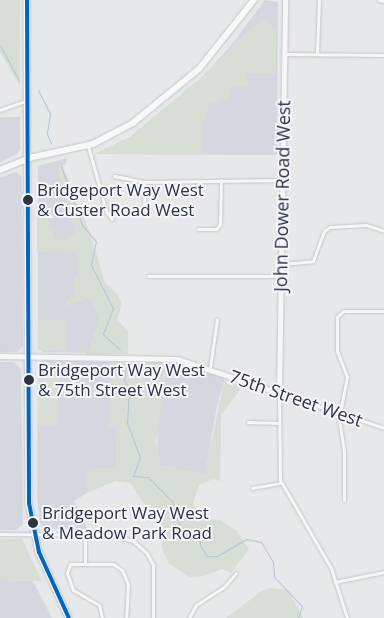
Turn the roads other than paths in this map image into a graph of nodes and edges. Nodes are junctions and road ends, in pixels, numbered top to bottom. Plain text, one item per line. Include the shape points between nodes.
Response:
1 (27, 0) edge
2 (254, 0) edge
3 (285, 0) edge
4 (319, 0) edge
5 (379, 0) edge
6 (384, 1) edge
7 (284, 54) junction
8 (316, 54) junction
9 (384, 55) edge
10 (27, 100) junction
11 (0, 110) edge
12 (88, 146) junction
13 (29, 158) junction
14 (0, 170) edge
15 (130, 180) dead end
16 (221, 180) junction
17 (281, 180) junction
18 (145, 182) junction
19 (144, 208) dead end
20 (112, 219) dead end
21 (198, 230) dead end
22 (384, 231) edge
23 (280, 264) junction
24 (148, 276) dead end
25 (280, 276) junction
26 (384, 311) edge
27 (217, 319) dead end
28 (0, 356) edge
29 (30, 356) junction
30 (210, 368) junction
31 (280, 393) junction
32 (339, 412) junction
33 (248, 422) dead end
34 (279, 423) junction
35 (384, 428) edge
36 (280, 483) junction
37 (252, 488) dead end
38 (344, 500) dead end
39 (33, 533) junction
40 (0, 534) edge
41 (85, 535) junction
42 (85, 561) junction
43 (384, 572) edge
44 (236, 573) dead end
45 (335, 582) junction
46 (69, 618) edge
47 (102, 618) edge
48 (126, 618) edge
49 (153, 618) edge
50 (189, 618) edge
51 (346, 618) edge

1 - 10 main road
2 - 12 main road via 207,60 133,124
3 - 7 street, John Dower Road West
4 - 8 street
5 - 6 street
7 - 8 street
7 - 17 street, John Dower Road West
8 - 9 street
10 - 11 street
10 - 13 main road
12 - 13 main road
12 - 20 street via 107,212
13 - 14 main road
13 - 29 main road
15 - 18 street
16 - 17 street
16 - 18 street
16 - 21 street via 219,226
17 - 23 street, John Dower Road West
18 - 19 street
22 - 23 street via 366,225 330,227 324,231 314,261
23 - 25 street, John Dower Road West
24 - 25 street
25 - 31 street, John Dower Road West
26 - 32 street via 340,312 336,320 337,351 347,377
27 - 30 street
28 - 29 street, 75th Street West
29 - 30 street, 75th Street West via 166,358
29 - 39 main road via 29,504
30 - 31 street, 75th Street West
31 - 32 street, 75th Street West
31 - 34 street
32 - 35 street, 75th Street West
32 - 38 street via 344,451
33 - 34 street
34 - 36 street
36 - 37 street
36 - 45 street via 325,556
39 - 40 street
39 - 41 street
39 - 46 main road via 41,560
41 - 42 street
41 - 49 street via 128,539 142,548 151,559
42 - 47 street via 73,563 67,569 71,588 82,598 99,605
42 - 48 street via 113,564 126,575
43 - 45 street
44 - 50 street via 225,586 196,605
45 - 51 street

